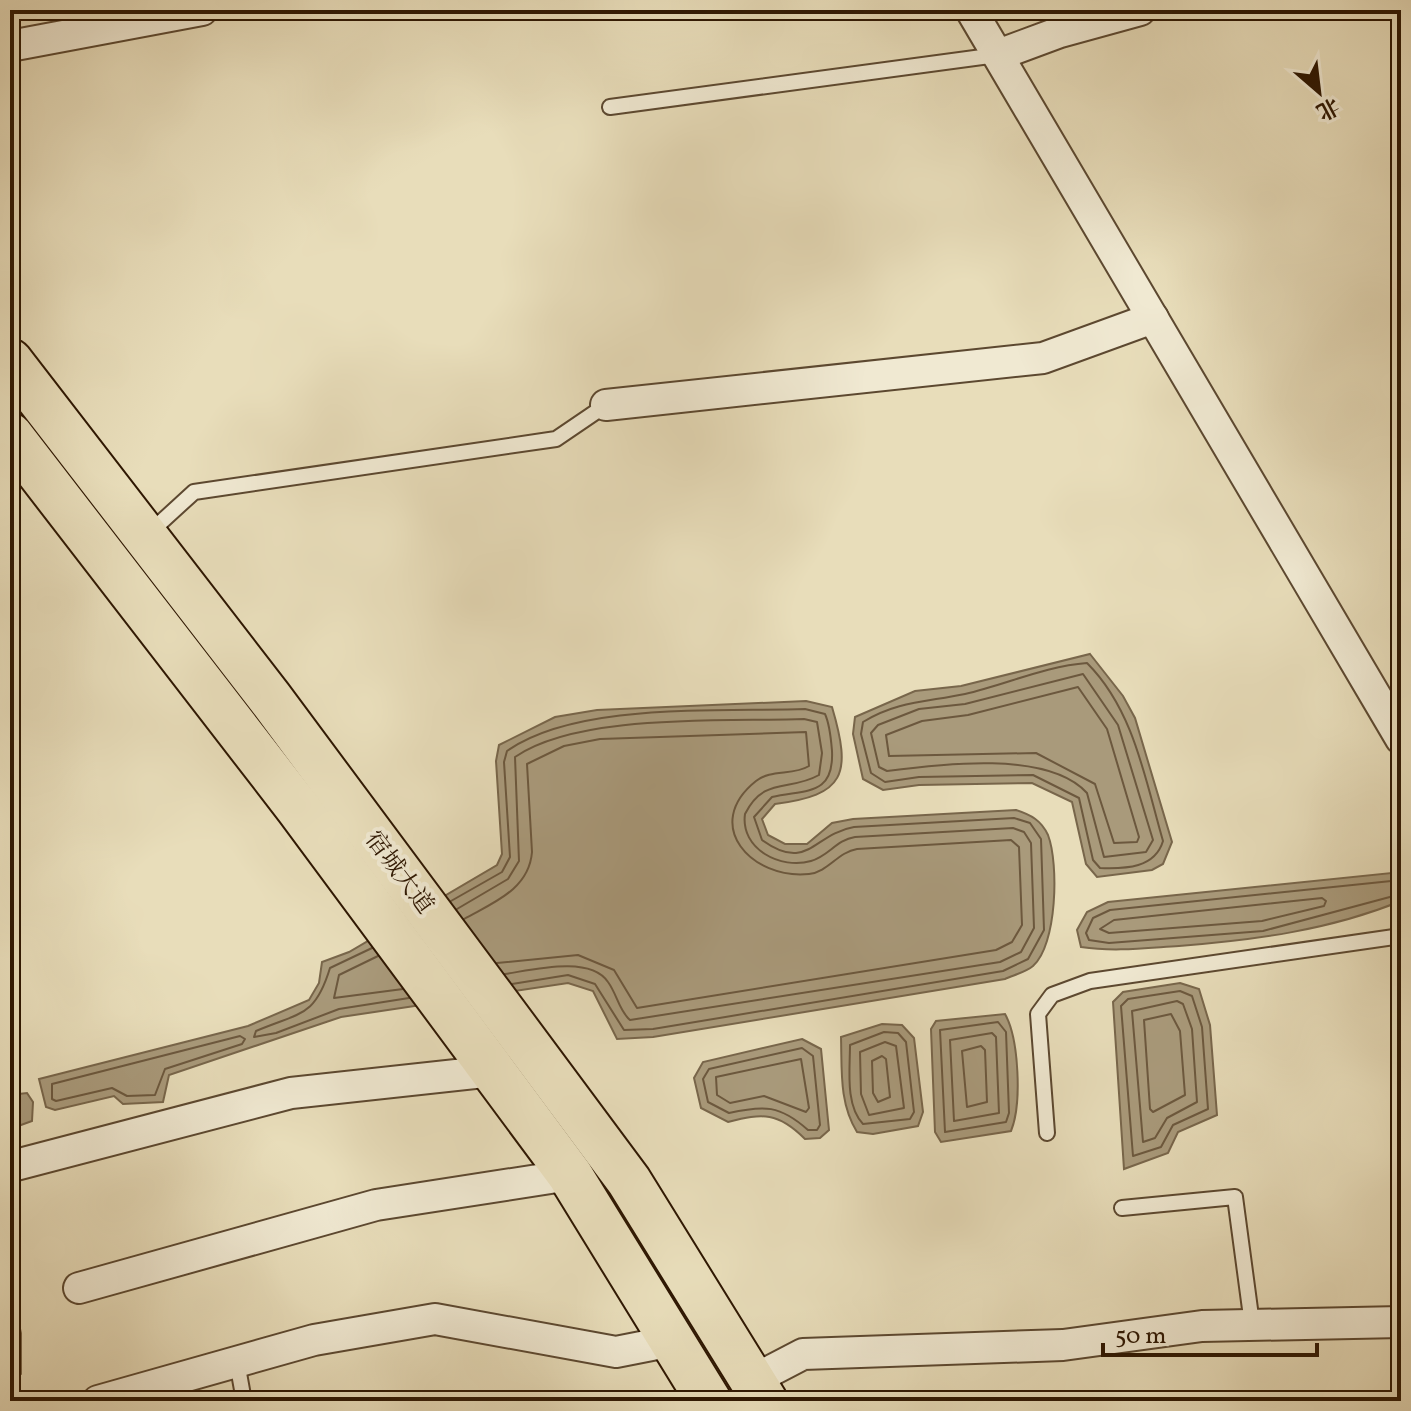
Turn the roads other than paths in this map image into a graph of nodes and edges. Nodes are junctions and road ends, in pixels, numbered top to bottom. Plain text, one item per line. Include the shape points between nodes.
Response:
1 (202, 10) edge
2 (971, 10) edge
3 (1140, 10) edge
4 (10, 46) edge
5 (998, 55) junction
6 (610, 107) dead end
7 (1153, 318) junction
8 (10, 361) edge
9 (606, 405) joint
10 (10, 435) edge
11 (145, 536) junction
12 (1401, 739) edge
13 (1401, 936) edge
14 (493, 1071) junction
15 (1047, 1133) dead end
16 (12, 1166) dead end
17 (570, 1175) junction
18 (1122, 1208) dead end
19 (79, 1288) dead end
20 (1401, 1322) edge
21 (1252, 1324) junction
22 (672, 1341) junction
23 (237, 1362) junction
24 (759, 1391) edge
25 (98, 1401) edge
26 (244, 1401) edge
27 (709, 1401) edge

1 - 4 street
2 - 5 street
3 - 5 street
5 - 6 lane
5 - 7 street
7 - 9 street via 1043,358
7 - 12 street
8 - 11 main road, 宿城大道
9 - 11 lane via 556,439 194,492
10 - 14 main road, 宿城大道
11 - 24 main road, 宿城大道 via 629,1181
13 - 15 lane via 1090,981 1052,995 1038,1014
14 - 16 street via 291,1093
14 - 17 main road, 宿城大道
17 - 19 street via 376,1205
17 - 22 main road, 宿城大道
18 - 21 lane via 1235,1197
20 - 21 street
21 - 24 street via 1063,1345 803,1354
22 - 23 street via 616,1352 435,1319 314,1340
22 - 27 main road, 宿城大道
23 - 25 street
23 - 26 lane

